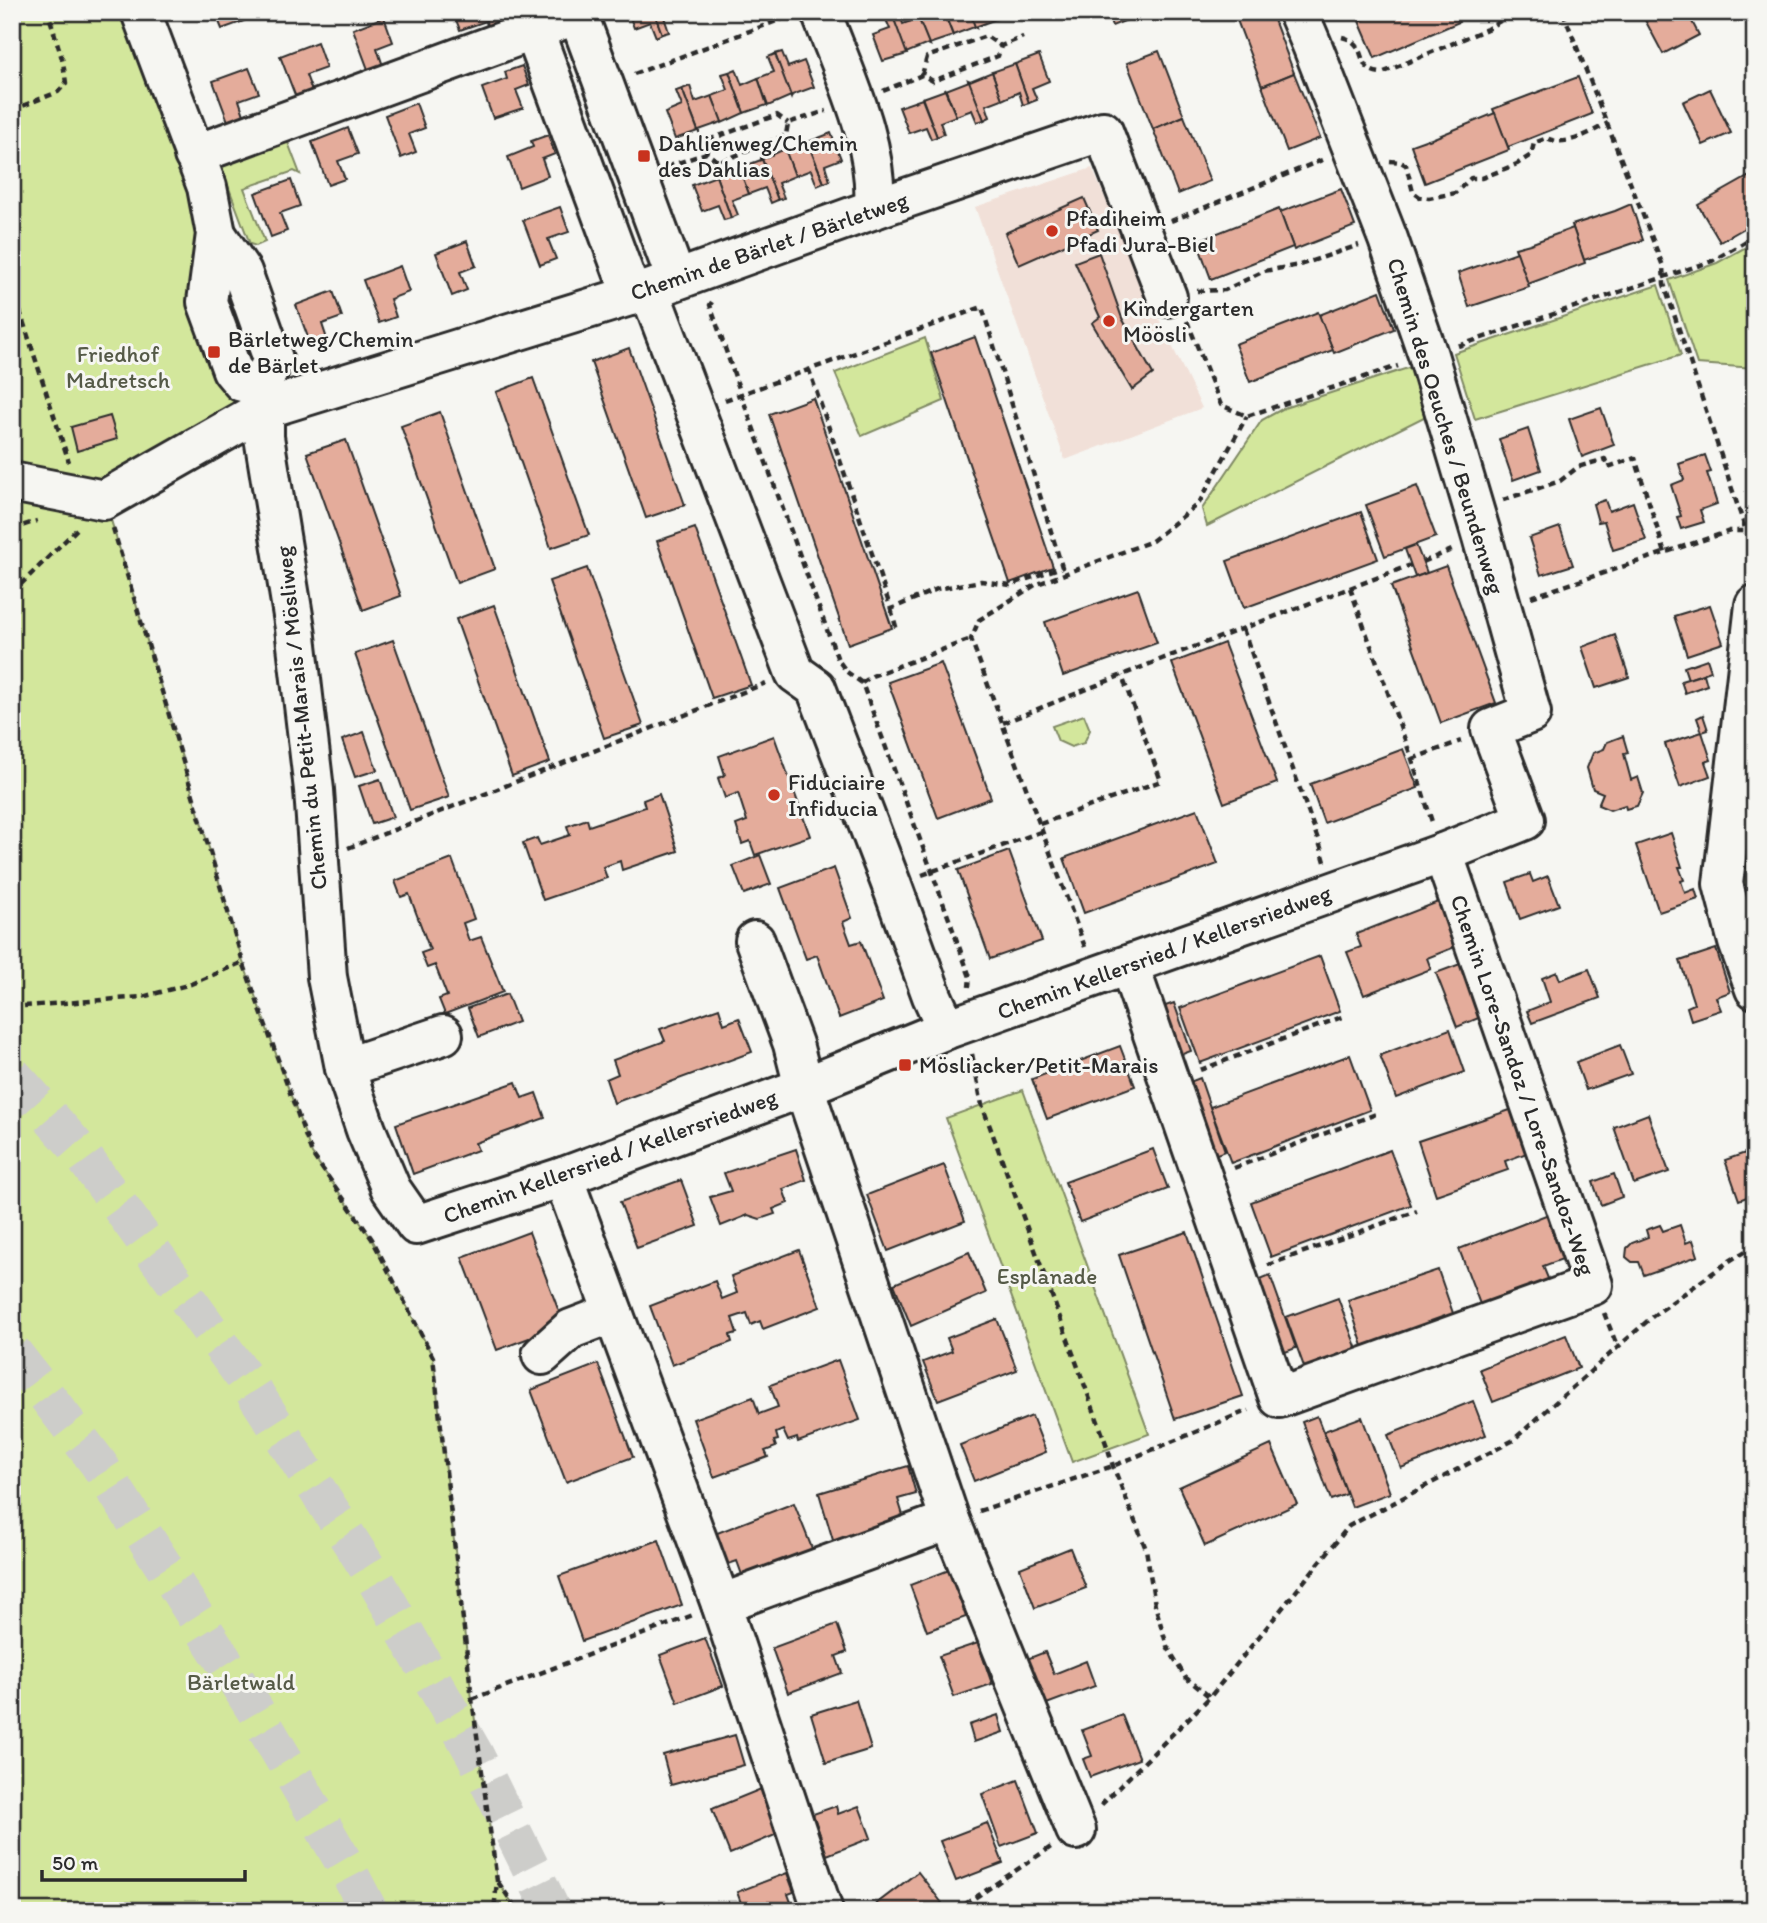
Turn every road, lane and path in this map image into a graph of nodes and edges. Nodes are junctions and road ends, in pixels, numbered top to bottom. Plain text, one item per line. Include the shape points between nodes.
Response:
1 (48, 12) edge
2 (141, 12) edge
3 (801, 12) edge
4 (821, 12) edge
5 (1298, 12) edge
6 (1521, 12) edge
7 (1563, 12) edge
8 (578, 13) edge
9 (530, 21) edge
10 (1023, 37) dead end
11 (1343, 37) dead end
12 (1001, 46) junction
13 (922, 75) junction
14 (628, 77) dead end
15 (855, 102) junction
16 (12, 110) edge
17 (788, 123) junction
18 (1608, 123) junction
19 (1353, 148) junction
20 (706, 153) junction
21 (194, 155) junction
22 (1393, 161) dead end
23 (661, 169) dead end
24 (874, 209) junction
25 (1168, 222) dead end
26 (1755, 236) edge
27 (1342, 251) dead end
28 (1665, 275) junction
29 (12, 287) edge
30 (652, 288) junction
31 (715, 295) dead end
32 (1180, 302) junction
33 (1453, 348) dead end
34 (809, 370) junction
35 (1383, 370) dead end
36 (741, 394) junction
37 (262, 398) junction
38 (695, 411) junction
39 (1247, 416) junction
40 (12, 482) edge
41 (90, 497) junction
42 (1491, 504) dead end
43 (1746, 531) junction
44 (1755, 536) edge
45 (1459, 547) dead end
46 (1665, 553) junction
47 (1423, 562) dead end
48 (1411, 565) dead end
49 (1350, 588) junction
50 (12, 593) edge
51 (1520, 601) dead end
52 (1755, 605) edge
53 (891, 609) junction
54 (1242, 629) junction
55 (897, 630) dead end
56 (971, 639) junction
57 (838, 660) dead end
58 (795, 673) junction
59 (1122, 676) junction
60 (862, 683) dead end
61 (1003, 723) junction
62 (1491, 729) junction
63 (1412, 759) junction
64 (1040, 824) junction
65 (1043, 831) junction
66 (347, 849) dead end
67 (1443, 853) junction
68 (892, 886) junction
69 (1332, 892) junction
70 (755, 942) dead end
71 (243, 962) junction
72 (1112, 970) junction
73 (1755, 989) edge
74 (12, 1007) edge
75 (1342, 1017) dead end
76 (947, 1029) junction
77 (443, 1035) dead end
78 (345, 1068) junction
79 (1170, 1081) junction
80 (804, 1087) junction
81 (1376, 1114) dead end
82 (563, 1177) junction
83 (1203, 1180) junction
84 (1416, 1211) dead end
85 (416, 1225) joint
86 (1755, 1245) edge
87 (1237, 1276) junction
88 (614, 1313) junction
89 (542, 1355) dead end
90 (1279, 1398) junction
91 (1108, 1449) dead end
92 (1113, 1466) junction
93 (950, 1520) junction
94 (721, 1604) junction
95 (1210, 1697) junction
96 (472, 1699) junction
97 (1076, 1830) junction
98 (497, 1881) junction
99 (494, 1911) edge
100 (518, 1911) edge
101 (823, 1911) edge
102 (955, 1911) edge

1 - 16 path via 66,83 58,92
2 - 21 street
3 - 14 path
4 - 15 street
5 - 19 street, Chemin des Oeuches / Beundenweg
6 - 11 path via 1382,73 1364,66 1358,47
7 - 18 path
8 - 9 street
8 - 30 street
9 - 21 street
9 - 30 street
10 - 12 path
12 - 13 path via 998,56 933,81
12 - 13 path via 986,36 927,57
13 - 15 path
15 - 17 path
15 - 24 street via 873,163
17 - 20 path via 777,115 711,139
17 - 20 path via 786,135 720,162
18 - 22 path via 1565,142 1547,138 1534,143 1531,155 1517,164 1471,178 1455,192 1429,198 1413,192 1406,165
18 - 28 path
19 - 25 path
19 - 62 street, Chemin des Oeuches / Beundenweg via 1428,355 1531,713
20 - 23 path
21 - 37 street via 207,187 216,234 207,302 232,370
24 - 30 street, Chemin de Bärlet / Bärletweg
24 - 32 street, Chemin de Bärlet / Bärletweg via 1103,131
26 - 28 path via 1712,261
27 - 32 path via 1264,271 1225,290
28 - 33 path
28 - 43 path via 1664,284
29 - 41 path via 75,482
30 - 37 street, Chemin de Bärlet / Bärletweg
30 - 38 street
31 - 36 path via 710,305
32 - 39 path via 1221,405
34 - 36 path
34 - 53 path
34 - 53 path via 982,307 1062,568 1010,585 981,581 937,589
35 - 39 path
36 - 38 path
36 - 57 path
37 - 41 street, Chemin de Bärlet / Bärletweg
37 - 78 street, Chemin du Petit-Marais / Mösliweg via 314,790 327,977
38 - 58 street
39 - 56 path via 1199,503 1152,541 1035,585 979,620
40 - 41 street
41 - 50 path
41 - 71 path
42 - 46 path via 1560,481 1578,467 1605,459 1608,467 1635,458
43 - 44 path
43 - 46 path via 1730,531
45 - 47 path
46 - 51 path
48 - 49 path
49 - 54 path
49 - 63 path
52 - 73 street via 1724,884
53 - 55 path
54 - 59 path
54 - 69 path via 1321,848
56 - 60 path
56 - 61 path
58 - 66 path
58 - 68 street via 817,688
59 - 61 path
59 - 64 path via 1161,781
61 - 64 path
62 - 63 path
62 - 67 street, Chemin Kellersried / Kellersriedweg via 1525,820
63 - 67 path
64 - 65 path
65 - 68 path
65 - 72 path
67 - 69 street, Chemin Kellersried / Kellersriedweg
67 - 90 street, Chemin Lore-Sandoz / Lore-Sandoz-Weg via 1593,1285
68 - 76 street
69 - 72 street, Chemin Kellersried / Kellersriedweg
70 - 80 street, Chemin Kellersried / Kellersriedweg
71 - 74 path via 191,984 142,997
71 - 96 path via 312,1154 372,1238 433,1357
72 - 76 street, Chemin Kellersried / Kellersriedweg
72 - 79 street
75 - 79 path
76 - 80 street, Chemin Kellersried / Kellersriedweg
77 - 78 street
78 - 85 street, Chemin du Petit-Marais / Mösliweg via 391,1189
79 - 83 street
80 - 82 street, Chemin Kellersried / Kellersriedweg
80 - 93 street
81 - 83 path
82 - 85 street, Chemin Kellersried / Kellersriedweg
82 - 88 street
83 - 87 street
84 - 87 path
86 - 95 path via 1653,1316 1511,1441 1349,1527
87 - 90 street
88 - 89 street via 571,1329
88 - 94 street
90 - 92 path
91 - 92 path
92 - 93 path
92 - 95 path via 1146,1549 1167,1646 1185,1677
93 - 94 street
93 - 97 street
94 - 96 path
94 - 101 street
95 - 97 path
96 - 98 path
97 - 102 path
98 - 99 path
98 - 100 path

